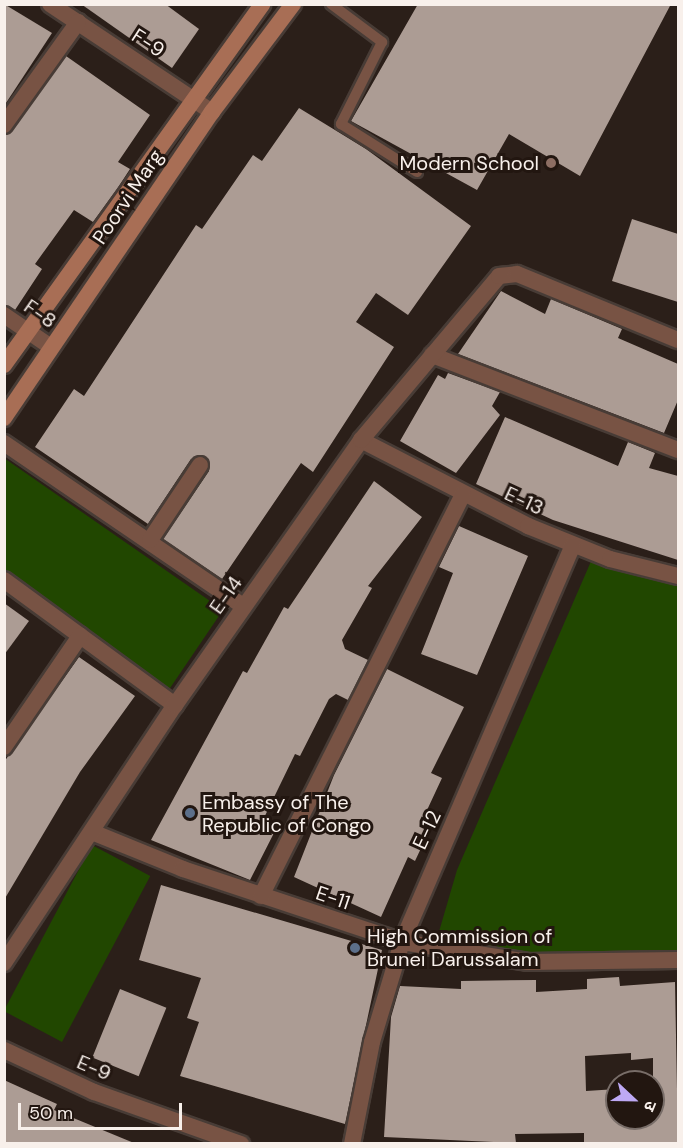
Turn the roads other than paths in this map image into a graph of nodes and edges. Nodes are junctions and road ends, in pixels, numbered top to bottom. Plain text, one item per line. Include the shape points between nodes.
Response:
1 (50, 4) edge
2 (262, 4) edge
3 (293, 4) edge
4 (331, 4) edge
5 (78, 22) junction
6 (192, 98) junction
7 (212, 112) junction
8 (4, 125) edge
9 (417, 172) dead end
10 (4, 315) edge
11 (27, 330) junction
12 (678, 340) edge
13 (51, 347) junction
14 (432, 355) junction
15 (4, 365) edge
16 (4, 418) edge
17 (361, 440) junction
18 (4, 443) edge
19 (678, 450) edge
20 (200, 465) dead end
21 (463, 495) junction
22 (150, 540) junction
23 (573, 545) junction
24 (678, 576) edge
25 (4, 580) edge
26 (243, 606) junction
27 (80, 636) junction
28 (175, 705) junction
29 (4, 747) edge
30 (92, 832) junction
31 (261, 896) junction
32 (402, 942) junction
33 (678, 960) edge
34 (4, 963) edge
35 (4, 1050) edge
36 (238, 1143) edge
37 (352, 1143) edge

1 - 5 street, F-9
2 - 6 main road, Poorvi Marg
3 - 7 main road, Poorvi Marg
4 - 9 lane via 382,42 341,124
5 - 6 street, F-9
5 - 8 street
6 - 7 street, F-9
6 - 11 main road, Poorvi Marg
7 - 13 main road, Poorvi Marg
10 - 11 street, F-8
11 - 13 street, F-8
11 - 15 main road, Poorvi Marg
12 - 14 street, E-14 via 507,271
13 - 16 main road, Poorvi Marg
14 - 17 street, E-14
14 - 19 street
17 - 21 street, E-13
17 - 26 street, E-14
18 - 22 street
20 - 22 street
21 - 23 street, E-13
21 - 31 street
22 - 26 street
23 - 24 street, E-13
23 - 32 street, E-12
25 - 27 street
26 - 28 street, E-14
27 - 28 street
27 - 29 street
28 - 30 street, E-14
30 - 31 street, E-11
30 - 34 street, E-14
31 - 32 street, E-11
32 - 33 street, E-11 via 528,962
32 - 37 street, E-12 via 372,1042
35 - 36 street, E-9 via 94,1092

